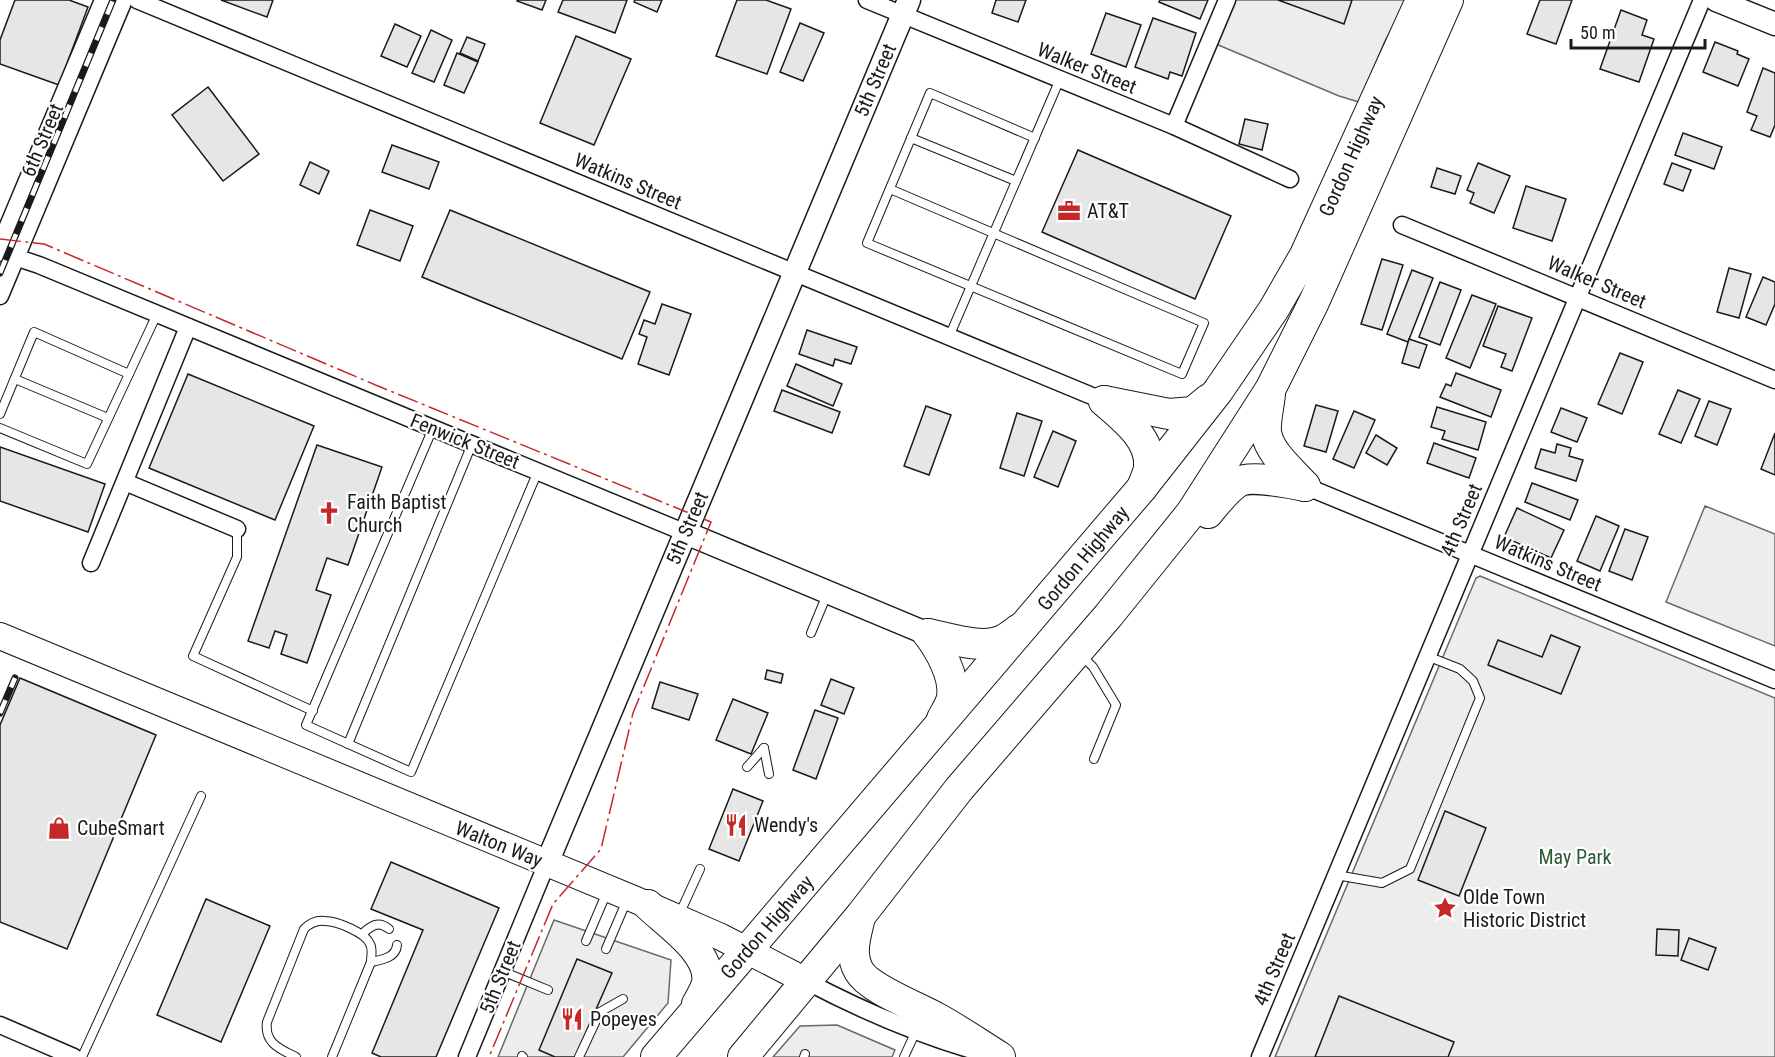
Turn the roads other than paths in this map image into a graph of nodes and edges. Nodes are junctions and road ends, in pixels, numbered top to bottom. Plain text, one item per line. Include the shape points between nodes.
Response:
1 (103, 0) edge
2 (124, 0) edge
3 (137, 0) edge
4 (867, 0) edge
5 (1227, 0) edge
6 (1421, 0) edge
7 (1448, 0) edge
8 (1702, 0) edge
9 (1716, 0) edge
10 (906, 7) edge
11 (1775, 24) edge
12 (1060, 79) junction
13 (1174, 126) junction
14 (911, 138) junction
15 (1035, 138) junction
16 (1290, 179) dead end
17 (1016, 182) junction
18 (890, 189) junction
19 (1402, 225) dead end
20 (994, 234) junction
21 (0, 245) edge
22 (8, 255) edge
23 (795, 273) junction
24 (971, 286) junction
25 (0, 296) edge
26 (1578, 297) junction
27 (157, 314) junction
28 (188, 327) junction
29 (949, 337) junction
30 (129, 374) junction
31 (15, 379) junction
32 (1775, 380) edge
33 (1271, 388) junction
34 (1218, 391) junction
35 (1104, 401) junction
36 (0, 414) edge
37 (108, 418) junction
38 (0, 428) edge
39 (433, 428) junction
40 (472, 444) junction
41 (538, 471) junction
42 (125, 482) junction
43 (1305, 486) junction
44 (1141, 489) junction
45 (237, 529) joint
46 (686, 533) junction
47 (1470, 553) junction
48 (91, 562) dead end
49 (828, 591) junction
50 (1108, 616) junction
51 (1026, 624) junction
52 (811, 633) dead end
53 (928, 634) junction
54 (0, 636) edge
55 (1077, 652) junction
56 (1427, 656) junction
57 (1775, 680) edge
58 (313, 711) junction
59 (939, 726) junction
60 (348, 744) junction
61 (1094, 759) dead end
62 (747, 767) dead end
63 (768, 774) dead end
64 (201, 796) dead end
65 (547, 863) junction
66 (700, 869) dead end
67 (1336, 875) junction
68 (628, 897) junction
69 (861, 915) junction
70 (678, 918) junction
71 (389, 929) dead end
72 (362, 934) junction
73 (586, 941) dead end
74 (397, 945) dead end
75 (606, 949) dead end
76 (747, 950) junction
77 (371, 963) junction
78 (502, 971) junction
79 (806, 981) junction
80 (549, 990) dead end
81 (623, 999) dead end
82 (687, 1021) junction
83 (0, 1025) edge
84 (916, 1031) junction
85 (74, 1057) edge
86 (82, 1057) edge
87 (296, 1057) edge
88 (332, 1057) edge
89 (467, 1057) edge
90 (579, 1057) edge
91 (656, 1057) edge
92 (743, 1057) edge
93 (904, 1057) edge
94 (996, 1057) edge
95 (1000, 1057) edge
96 (1260, 1057) edge

1 - 21 street, 6th Street
2 - 22 street, 6th Street
3 - 23 street, Watkins Street
4 - 10 street, Walker Street
5 - 13 street
6 - 34 highway, Gordon Highway via 1305,255
7 - 33 highway, Gordon Highway via 1314,302
8 - 26 street, 4th Street
9 - 11 main road
10 - 12 street, Walker Street
10 - 23 main road, 5th Street
12 - 13 street, Walker Street
12 - 15 lane
13 - 16 street, Walker Street
14 - 15 lane via 930,93
14 - 17 lane
14 - 18 lane
15 - 17 lane
17 - 20 lane
18 - 20 lane
18 - 24 lane via 867,243
19 - 26 street, Walker Street
20 - 24 lane
20 - 24 lane via 1204,323 1182,374
22 - 25 street, 6th Street
22 - 27 street, Fenwick Street
23 - 29 street, Watkins Street
23 - 46 main road, 5th Street
24 - 29 lane
26 - 32 street, Walker Street
26 - 47 street, 4th Street
27 - 28 street, Fenwick Street
27 - 30 lane
28 - 39 street, Fenwick Street
28 - 42 street
29 - 35 street, Watkins Street
30 - 31 lane via 34,332
30 - 37 lane
31 - 36 lane
31 - 37 lane
33 - 43 highway via 1266,432 1269,443
33 - 50 highway, Gordon Highway via 1191,513
34 - 35 highway via 1193,412 1183,414
34 - 44 highway, Gordon Highway
35 - 44 highway via 1143,442 1149,466
37 - 38 lane via 87,464
39 - 40 street, Fenwick Street
39 - 58 lane
40 - 41 street, Fenwick Street
40 - 60 lane
41 - 46 street, Fenwick Street
41 - 60 lane via 411,772
42 - 45 street
42 - 48 street
43 - 47 street, Watkins Street
43 - 50 highway via 1241,480 1160,570
44 - 51 highway, Gordon Highway
45 - 58 lane via 237,557 194,656
46 - 49 main road, Fenwick Street
46 - 65 main road, 5th Street
47 - 56 street, 4th Street
47 - 57 street, Watkins Street
49 - 52 lane
49 - 53 main road, Fenwick Street
50 - 55 highway, Gordon Highway
51 - 53 highway via 991,644
51 - 59 highway, Gordon Highway
53 - 59 highway via 939,649 952,688 952,698
54 - 65 main road, Walton Way
55 - 61 lane via 1088,660 1116,705
55 - 69 highway, Gordon Highway via 958,789
56 - 67 street, 4th Street
56 - 67 lane via 1460,669 1473,681 1480,698 1410,869 1382,883
58 - 60 lane via 306,725
59 - 76 highway, Gordon Highway
62 - 63 lane via 764,748
64 - 86 lane
65 - 68 main road, Walton Way
65 - 78 street, 5th Street
66 - 70 lane
67 - 96 street, 4th Street
68 - 70 main road, Walton Way
68 - 73 lane
68 - 75 lane
68 - 82 highway via 697,950 707,970 705,990
69 - 79 highway, Gordon Highway
69 - 95 highway via 854,955 863,978
70 - 76 main road, Walton Way
71 - 72 lane via 379,923
72 - 77 lane via 370,941
72 - 87 lane via 326,921 314,922 304,929 266,1032 280,1049
74 - 77 lane via 394,954
76 - 79 main road, Walton Way
76 - 82 highway, Gordon Highway
77 - 88 lane
78 - 80 lane
78 - 89 street, 5th Street
79 - 84 street, Walton Way
79 - 92 highway, Gordon Highway
81 - 90 lane via 600,1012
82 - 91 highway, Gordon Highway
83 - 85 street
84 - 93 lane
84 - 94 street, Walton Way

